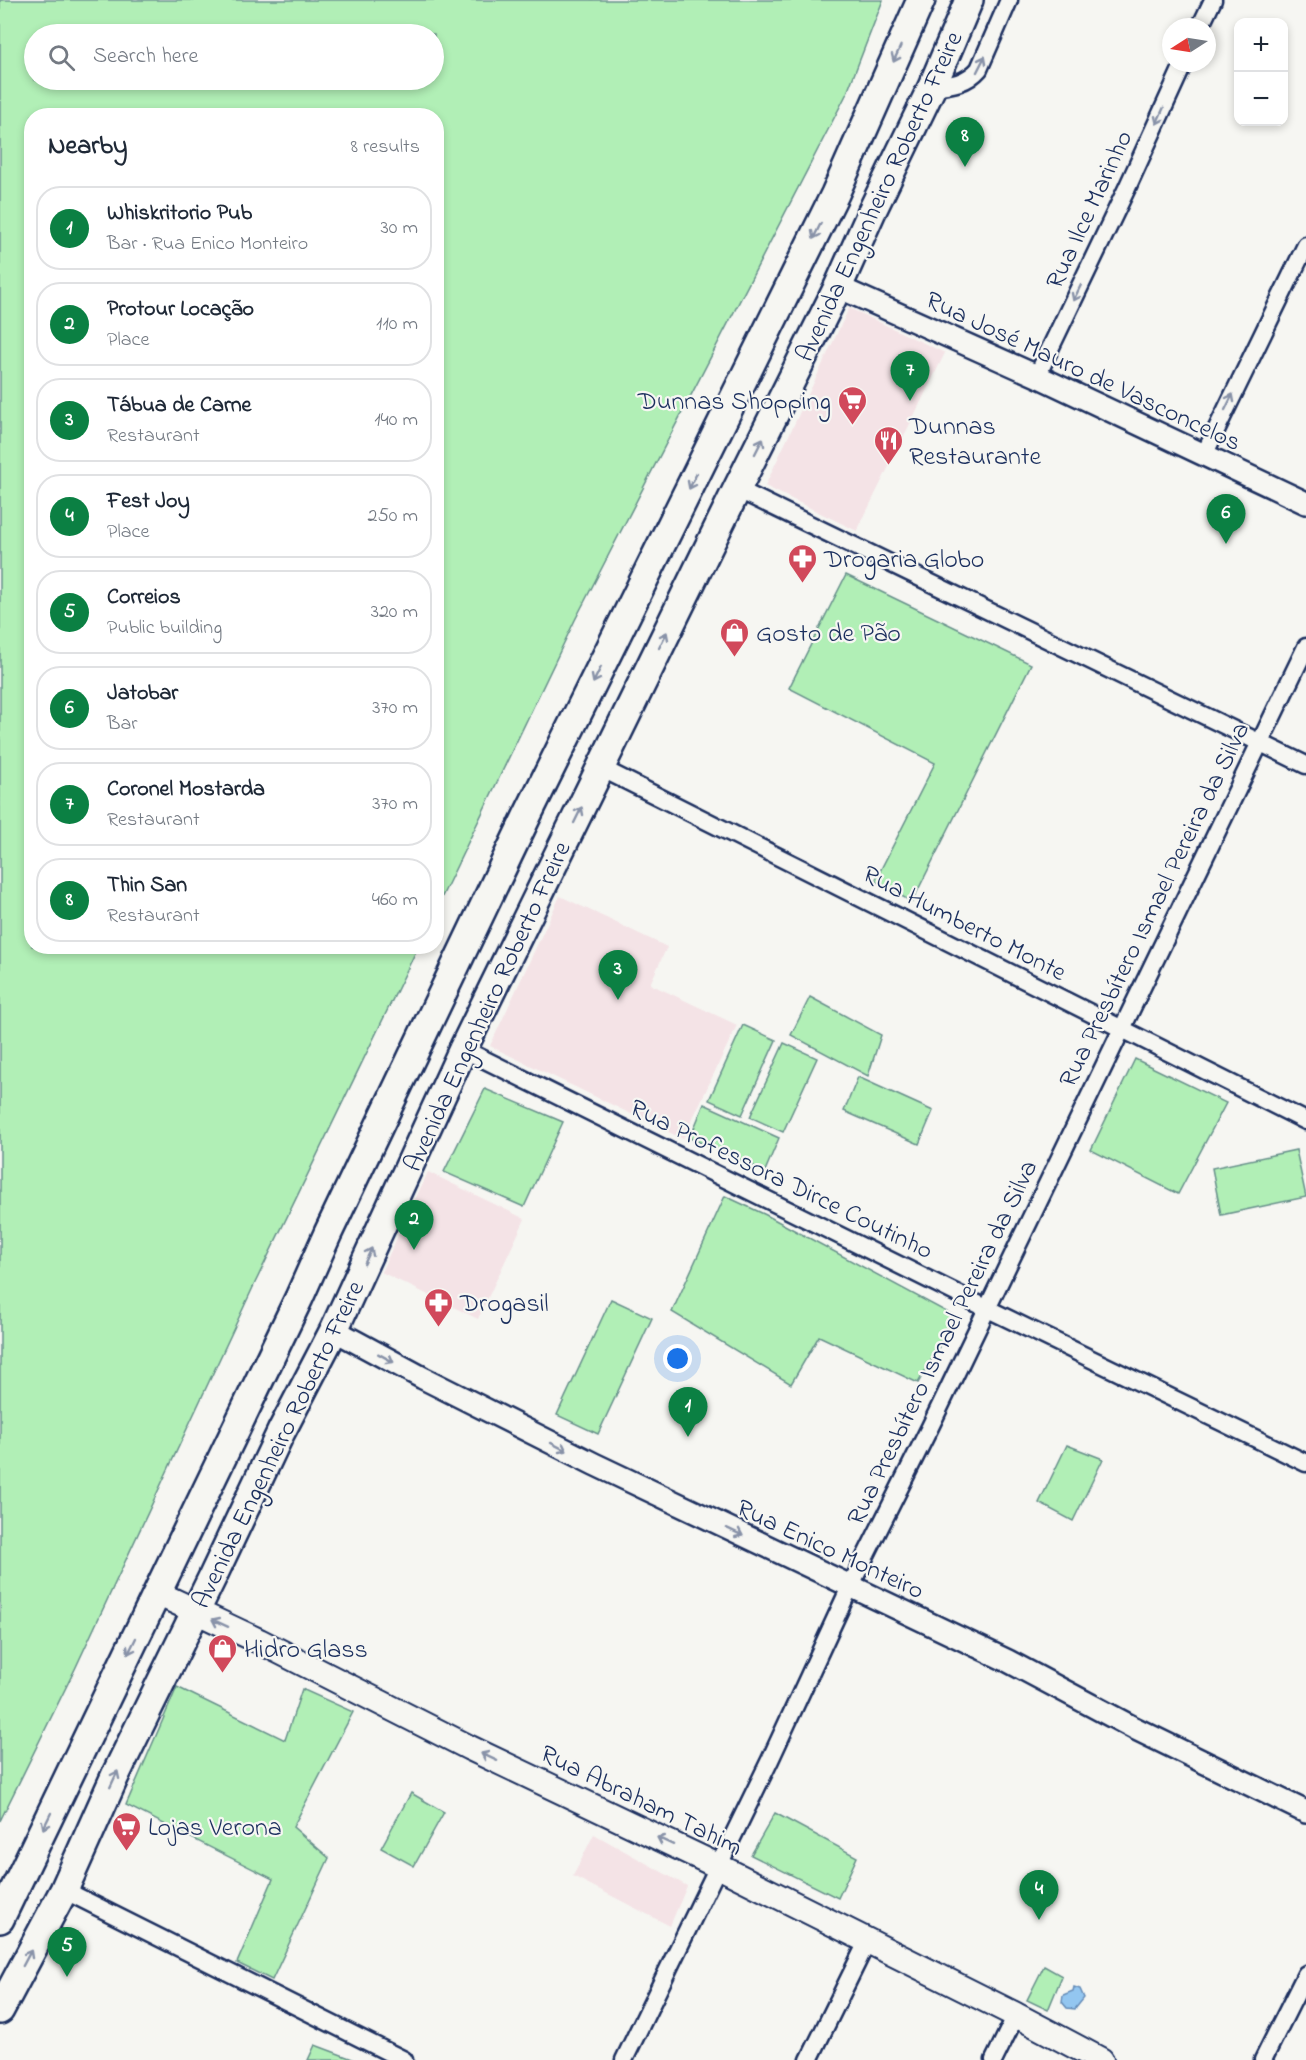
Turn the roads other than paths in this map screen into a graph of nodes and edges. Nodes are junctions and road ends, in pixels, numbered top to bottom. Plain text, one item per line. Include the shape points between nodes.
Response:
1 (921, 0) edge
2 (969, 0) edge
3 (1009, 0) edge
4 (1213, 0) edge
5 (1204, 18) edge
6 (1180, 72) edge
7 (932, 87) junction
8 (1306, 245) edge
9 (838, 287) junction
10 (1037, 376) junction
11 (1204, 455) junction
12 (737, 489) junction
13 (1306, 503) edge
14 (1306, 647) edge
15 (1260, 741) junction
16 (1306, 765) edge
17 (601, 768) junction
18 (1120, 1029) junction
19 (463, 1050) junction
20 (1306, 1121) edge
21 (299, 1298) junction
22 (986, 1308) junction
23 (334, 1330) junction
24 (281, 1432) junction
25 (1306, 1463) edge
26 (849, 1587) junction
27 (158, 1593) junction
28 (196, 1612) junction
29 (1306, 1812) edge
30 (718, 1866) junction
31 (64, 1890) junction
32 (0, 1918) edge
33 (867, 1942) junction
34 (1306, 1974) edge
35 (0, 2010) edge
36 (1016, 2015) junction
37 (404, 2060) edge
38 (624, 2060) edge
39 (809, 2060) edge
40 (994, 2060) edge
41 (1101, 2060) edge
42 (1263, 2060) edge

1 -> 21 main road, Avenida Engenheiro Roberto Freire via 835,194 527,816
2 - 7 main road, Avenida Engenheiro Roberto Freire
7 -> 3 street via 972,77
4 - 5 street
6 -> 10 street, Rua Ilce Marinho
7 - 9 main road, Avenida Engenheiro Roberto Freire
11 -> 8 street
9 - 10 street, Rua José Mauro de Vasconcelos
12 -> 9 main road, Avenida Engenheiro Roberto Freire
10 - 11 street, Rua José Mauro de Vasconcelos
11 - 13 street, Rua José Mauro de Vasconcelos
12 - 15 street
17 -> 12 main road, Avenida Engenheiro Roberto Freire
14 - 15 street, Rua Presbítero Ismael Pereira da Silva
15 - 16 street
15 - 18 street, Rua Presbítero Ismael Pereira da Silva
17 - 18 street, Rua Humberto Monte
19 -> 17 main road, Avenida Engenheiro Roberto Freire
18 - 20 street, Rua Humberto Monte
18 - 22 street, Rua Presbítero Ismael Pereira da Silva
19 - 22 street, Rua Professora Dirce Coutinho
23 -> 19 main road, Avenida Engenheiro Roberto Freire
21 - 24 main road via 299,1323 263,1411 265,1423 271,1430
21 - 27 main road, Avenida Engenheiro Roberto Freire
22 - 25 street, Rua Professora Dirce Coutinho
22 - 26 street, Rua Presbítero Ismael Pereira da Silva
23 - 24 main road, Avenida Engenheiro Roberto Freire
23 -> 26 street, Rua Enico Monteiro via 583,1459
24 - 28 main road, Avenida Engenheiro Roberto Freire
26 - 29 street, Rua Enico Monteiro via 1008,1661
26 - 30 street, Rua Presbítero Ismael Pereira da Silva
27 - 28 main road, Rua Abraham Tahim
27 -> 32 main road, Avenida Engenheiro Roberto Freire
30 -> 28 main road, Rua Abraham Tahim
31 -> 28 main road, Avenida Engenheiro Roberto Freire
30 - 33 main road, Rua Abraham Tahim
30 - 38 street, Rua Presbítero Ismael Pereira da Silva
35 -> 31 main road, Avenida Engenheiro Roberto Freire
31 - 37 street
33 - 36 main road, Rua Abraham Tahim
33 - 39 street
34 - 42 street
36 - 40 street
36 - 41 main road, Rua Abraham Tahim

